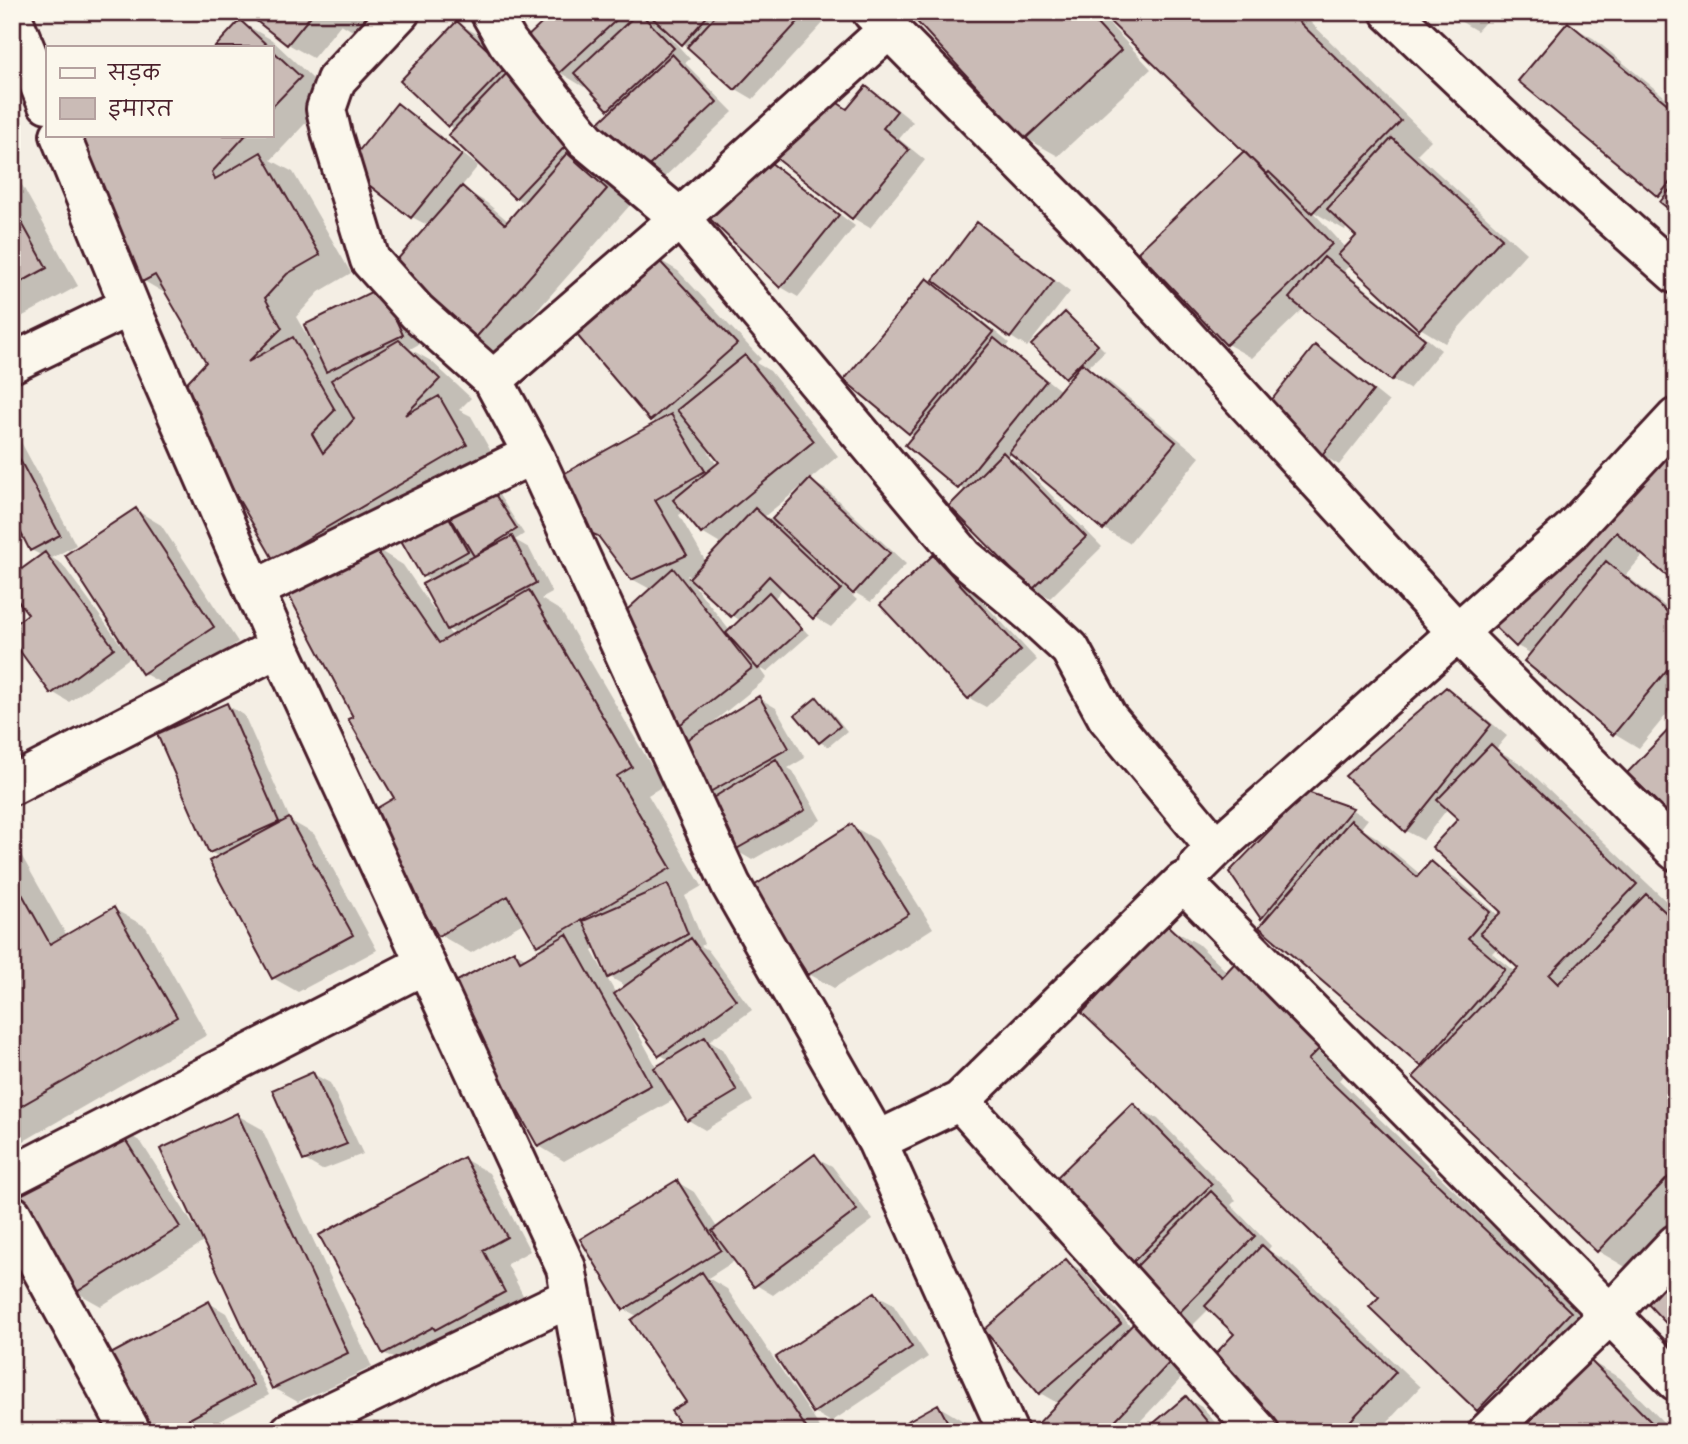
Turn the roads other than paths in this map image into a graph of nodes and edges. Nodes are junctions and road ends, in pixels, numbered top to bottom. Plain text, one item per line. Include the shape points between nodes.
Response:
1 (400, 12) edge
2 (491, 12) edge
3 (1390, 12) edge
4 (12, 17) edge
5 (881, 21) edge
6 (46, 101) edge
7 (60, 136) edge
8 (680, 218) junction
9 (1676, 274) edge
10 (130, 306) junction
11 (12, 363) edge
12 (493, 380) junction
13 (1676, 418) edge
14 (533, 454) junction
15 (254, 590) junction
16 (1458, 633) junction
17 (279, 647) junction
18 (12, 785) edge
19 (1216, 848) junction
20 (1676, 852) edge
21 (1183, 882) junction
22 (425, 964) junction
23 (960, 1101) junction
24 (877, 1141) junction
25 (12, 1176) edge
26 (12, 1215) edge
27 (1676, 1244) edge
28 (571, 1297) junction
29 (1610, 1314) junction
30 (1676, 1381) edge
31 (131, 1432) edge
32 (290, 1432) edge
33 (597, 1432) edge
34 (1007, 1432) edge
35 (1259, 1432) edge
36 (1488, 1432) edge

1 - 12 street via 336,80 326,109 332,135 370,260 417,312
2 - 8 street via 508,43 586,140
3 - 9 street
4 - 6 street
5 - 8 street
5 - 16 street via 1090,232
7 - 10 street
8 - 12 street
8 - 19 street via 964,557 1070,649 1107,716
10 - 11 street
10 - 15 street
12 - 14 street
13 - 16 street via 1571,531
14 - 15 street
14 - 24 street via 731,884
15 - 17 street
16 - 19 street
16 - 20 street
17 - 18 street
17 - 22 street
19 - 21 street
21 - 23 street
21 - 29 street
22 - 25 street
22 - 28 street via 566,1268
23 - 24 street
23 - 35 street
24 - 34 street
26 - 31 street
27 - 29 street
28 - 32 street
28 - 33 street
29 - 30 street
29 - 36 street

